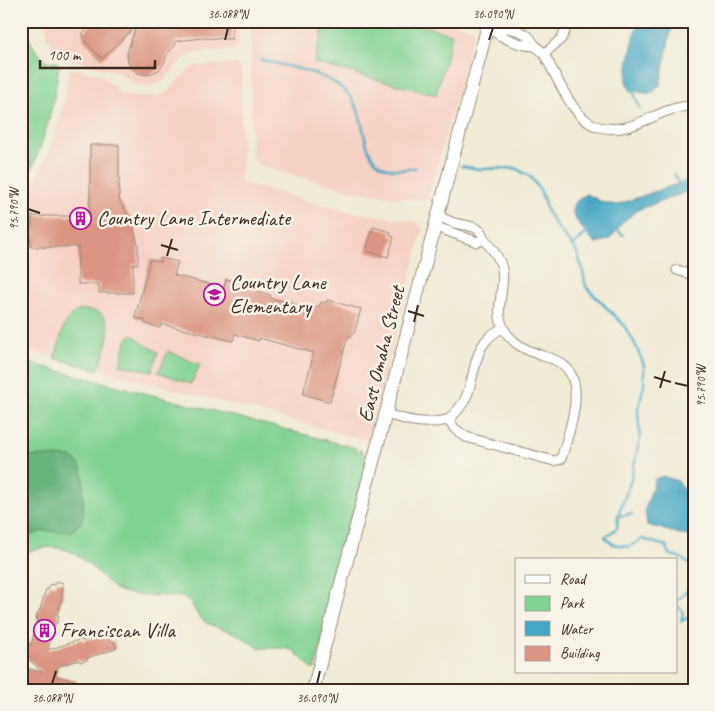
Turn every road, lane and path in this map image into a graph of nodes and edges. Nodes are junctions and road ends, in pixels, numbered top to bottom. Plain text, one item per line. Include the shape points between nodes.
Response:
1 (570, 21) edge
2 (488, 24) edge
3 (544, 54) junction
4 (694, 106) edge
5 (436, 221) junction
6 (470, 227) junction
7 (466, 238) junction
8 (484, 240) junction
9 (677, 270) dead end
10 (694, 275) edge
11 (503, 328) junction
12 (386, 414) junction
13 (448, 420) junction
14 (313, 690) edge

1 - 3 street via 561,39
2 - 3 street via 504,38 535,46
2 - 5 main road, East Omaha Street
3 - 4 street via 563,91 581,115 597,127 619,130 671,109
5 - 6 street
5 - 7 street
5 - 12 main road, East Omaha Street
6 - 7 street
6 - 8 street via 481,232
7 - 8 street via 477,242
8 - 11 street via 493,248 502,268 499,305
9 - 10 street
11 - 13 street via 486,339 467,395
11 - 13 street via 514,342 530,352 555,360 569,370 576,387 573,417 561,459 554,461 466,437
12 - 13 street via 418,423
12 - 14 main road, East Omaha Street

